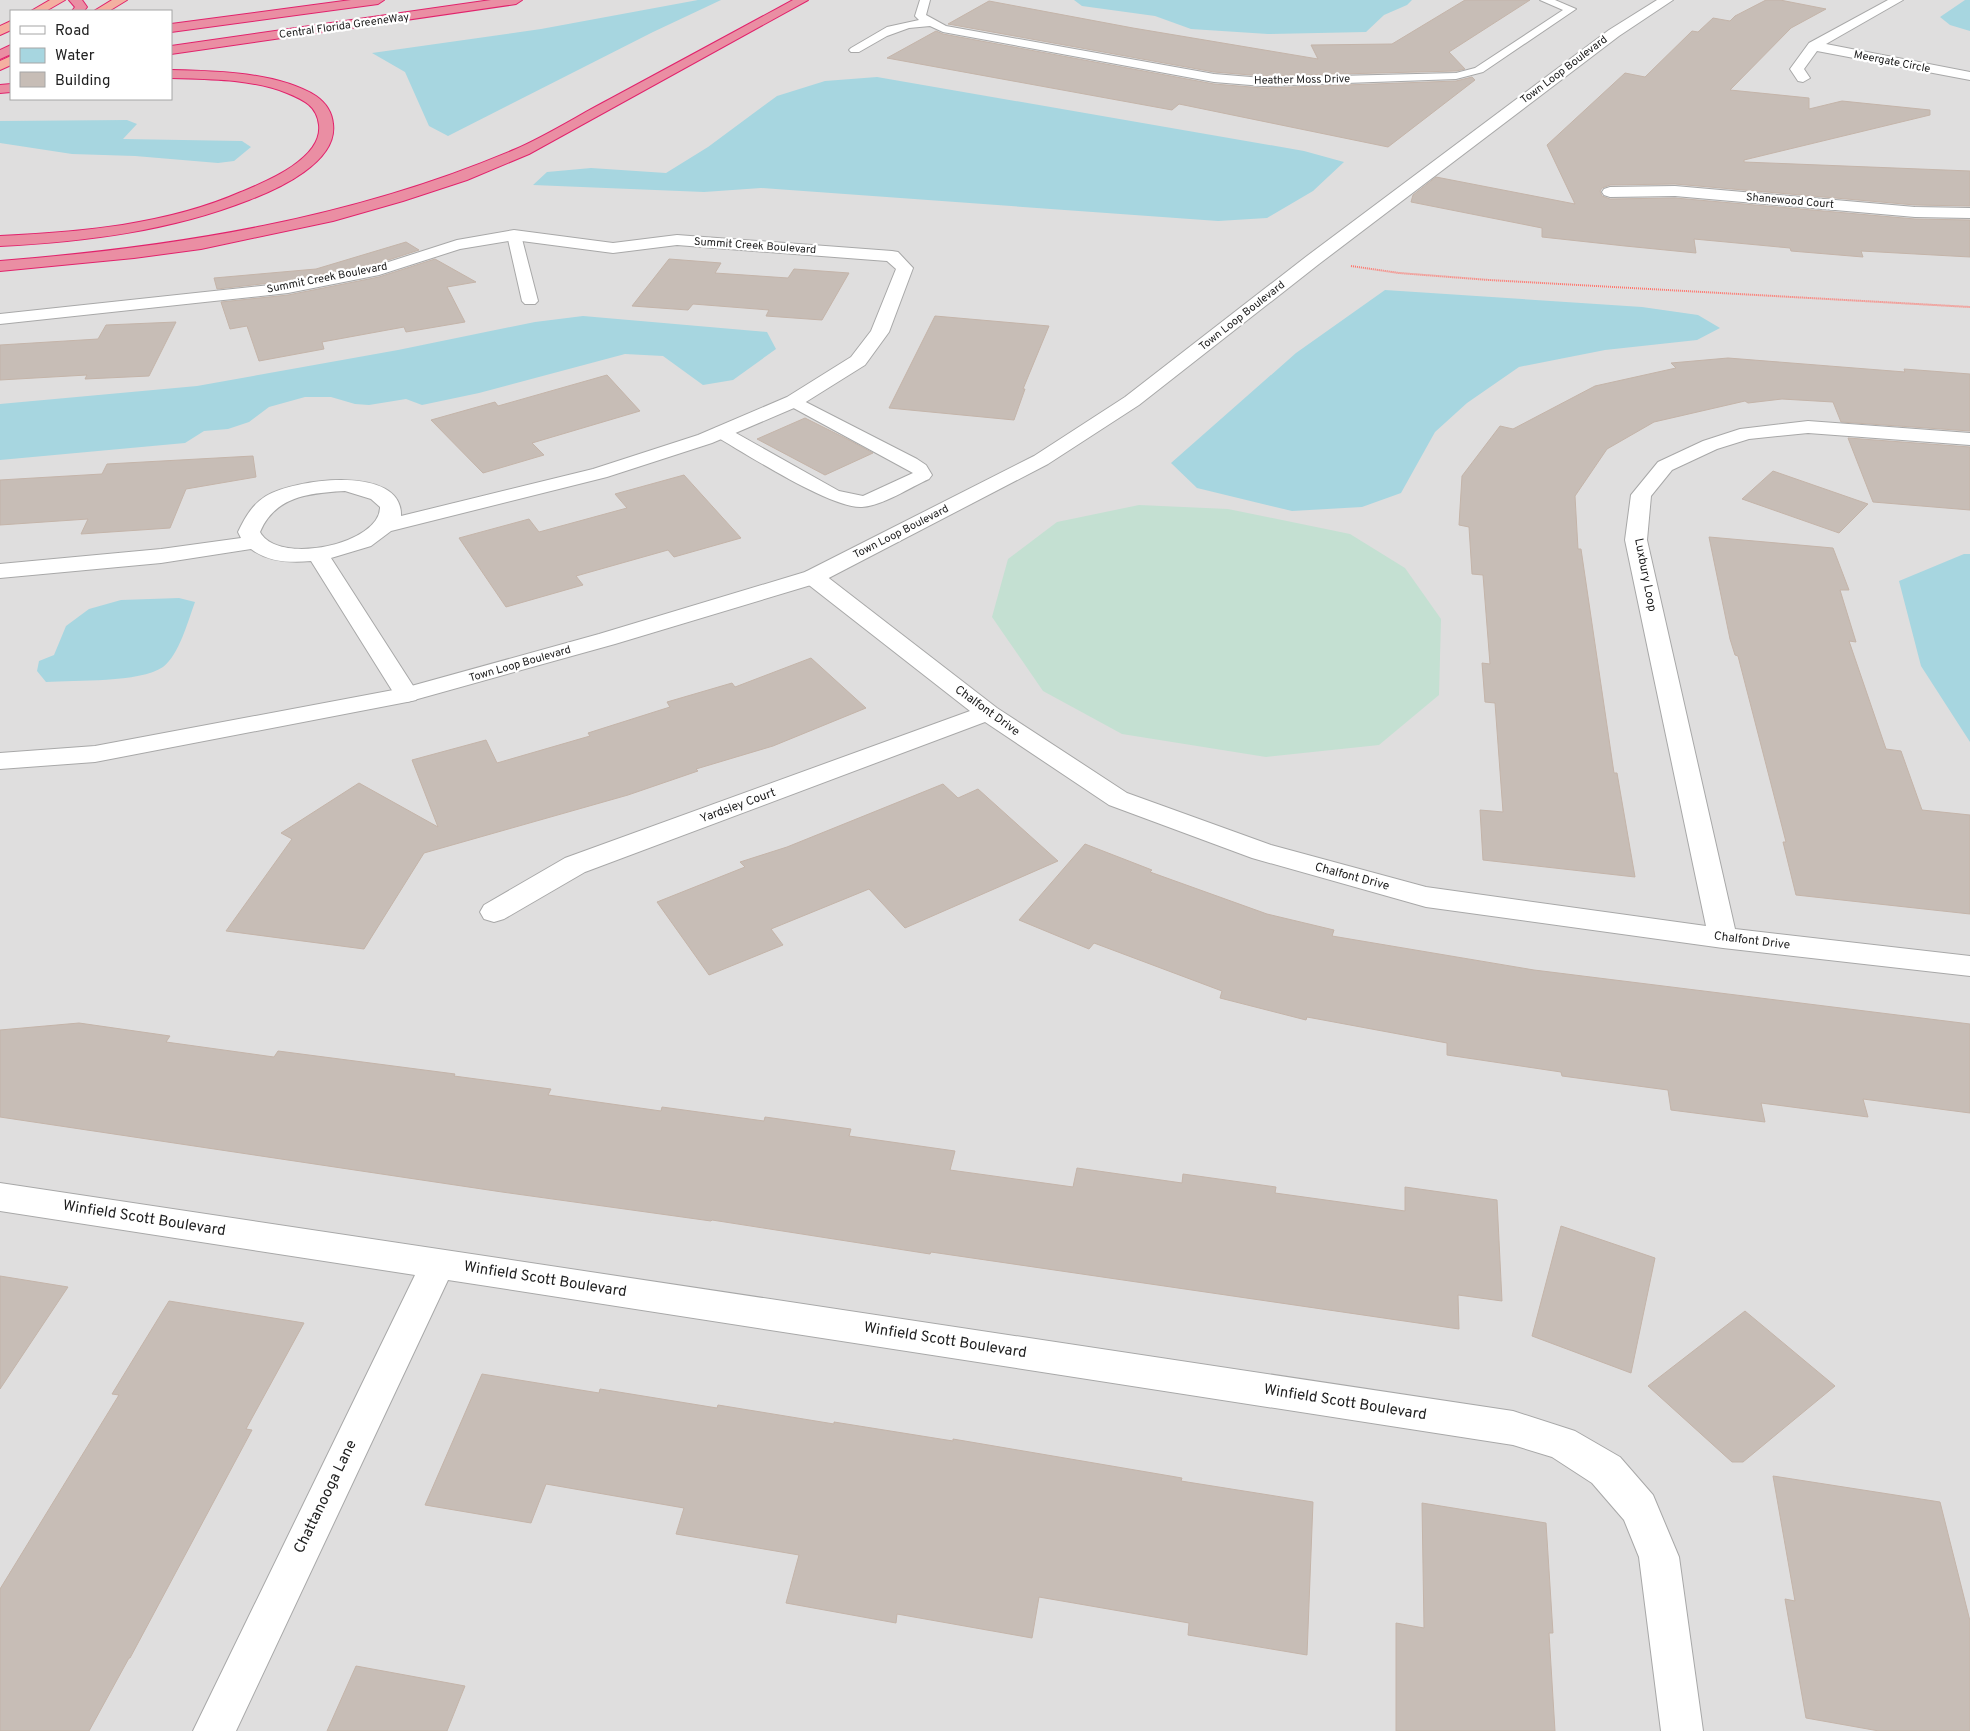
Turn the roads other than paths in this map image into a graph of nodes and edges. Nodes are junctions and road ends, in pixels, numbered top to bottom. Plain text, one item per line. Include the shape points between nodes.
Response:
1 (59, 0) edge
2 (75, 0) edge
3 (121, 0) edge
4 (378, 0) edge
5 (516, 0) edge
6 (802, 0) edge
7 (925, 0) edge
8 (1545, 0) edge
9 (1667, 0) edge
10 (1897, 0) edge
11 (40, 10) edge
12 (79, 10) edge
13 (102, 10) edge
14 (932, 23) junction
15 (172, 28) edge
16 (1814, 46) junction
17 (172, 50) edge
18 (854, 50) dead end
19 (172, 74) edge
20 (1970, 76) edge
21 (1803, 78) dead end
22 (1610, 192) dead end
23 (1970, 213) edge
24 (514, 235) junction
25 (0, 241) edge
26 (0, 266) edge
27 (530, 301) dead end
28 (0, 319) edge
29 (794, 401) junction
30 (721, 432) junction
31 (1970, 440) edge
32 (385, 526) junction
33 (255, 542) junction
34 (318, 555) junction
35 (0, 571) edge
36 (813, 577) junction
37 (408, 695) junction
38 (988, 713) junction
39 (0, 761) edge
40 (494, 912) dead end
41 (1723, 938) junction
42 (1970, 966) edge
43 (0, 1197) edge
44 (438, 1264) junction
45 (214, 1731) edge
46 (1682, 1731) edge

1 - 11 highway
2 - 12 highway via 81,7
3 - 13 highway
4 - 15 highway, Central Florida GreeneWay
5 - 17 highway, Central Florida GreeneWay
6 - 26 highway via 524,151 443,184 254,234 138,253
7 - 14 lane via 920,16
8 - 14 lane, Heather Moss Drive via 1571,9 1480,70 1456,76 1263,82 1214,78 943,29
9 - 36 street, Town Loop Boulevard via 1614,33 1132,401 1041,460
10 - 16 street
14 - 18 lane, Heather Moss Drive via 899,25
16 - 20 street, Meergate Circle
16 - 21 street via 1797,69
19 - 25 highway via 231,77 290,89 310,99 325,113 326,139 316,154 274,183 196,212 102,232 40,240
22 - 23 street, Shanewood Court via 1675,191 1915,212
24 - 27 lane
24 - 28 street, Summit Creek Boulevard via 457,245 379,270 288,288
24 - 29 street, Summit Creek Boulevard via 613,248 676,240 892,256 904,268 880,332 858,361
29 - 30 street, Summit Creek Boulevard
29 - 30 lane via 911,463 923,475 860,502 833,494
30 - 32 street, Summit Creek Boulevard via 600,473
31 - 41 street, Luxbury Loop via 1808,428 1748,433 1710,444 1665,466 1641,495 1636,540
32 - 33 street via 391,514 390,503 380,494 345,485 322,486 278,498 262,508 252,520 249,532
32 - 34 street, Summit Creek Boulevard via 358,544
33 - 34 street, Summit Creek Boulevard via 280,554
33 - 35 street via 161,556
34 - 37 street
36 - 37 street, Town Loop Boulevard
36 - 38 street, Chalfont Drive
37 - 39 street, Town Loop Boulevard via 95,754
38 - 40 street, Yardsley Court via 576,865
38 - 41 street, Chalfont Drive via 1118,799 1262,852 1426,897
41 - 42 street, Chalfont Drive
43 - 44 street, Winfield Scott Boulevard
44 - 45 street, Chattanooga Lane
44 - 46 street, Winfield Scott Boulevard via 1513,1428 1562,1443 1606,1470 1639,1508 1659,1557

